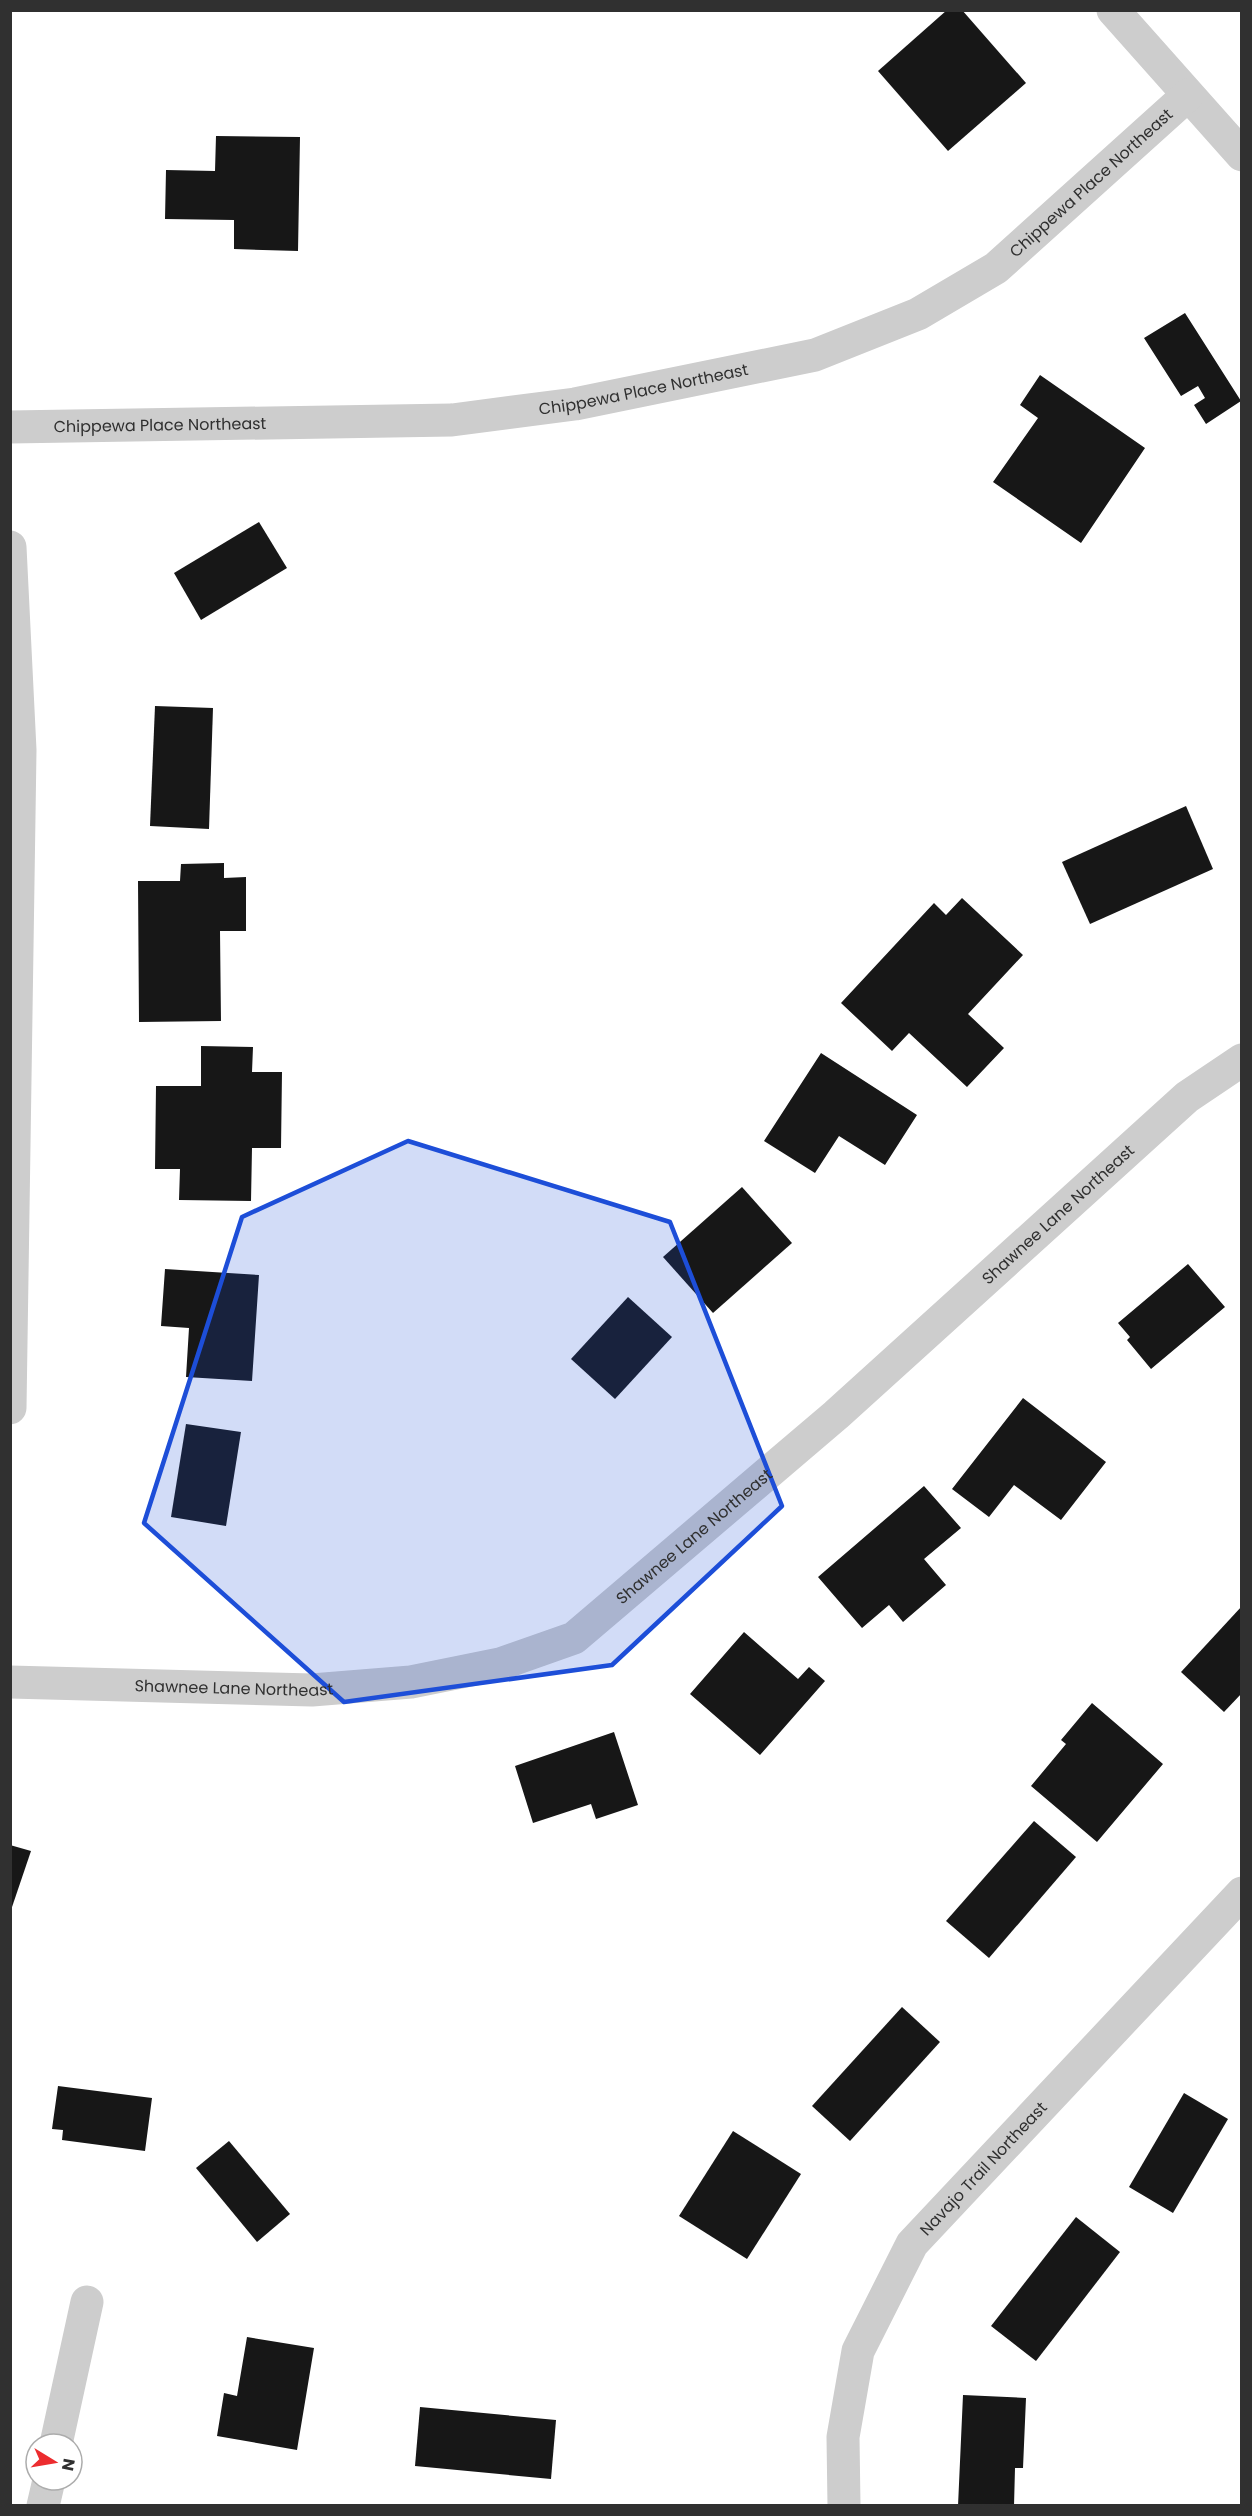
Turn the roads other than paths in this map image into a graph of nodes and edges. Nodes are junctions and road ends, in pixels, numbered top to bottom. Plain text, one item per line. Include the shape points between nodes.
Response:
1 (1113, 10) edge
2 (1188, 95) junction
3 (1242, 155) edge
4 (10, 427) edge
5 (10, 548) edge
6 (1242, 1060) edge
7 (10, 1408) edge
8 (10, 1682) edge
9 (1242, 1893) edge
10 (87, 2302) dead end
11 (59, 2432) edge
12 (844, 2505) edge

1 - 2 street
2 - 3 street
2 - 4 street, Chippewa Place Northeast via 996,268 918,314 815,356 575,404 452,420
5 - 7 street via 20,750
6 - 8 street, Shawnee Lane Northeast via 1187,1097 836,1415 574,1638 500,1664 411,1682 312,1690
9 - 12 street, Navajo Trail Northeast via 912,2244 858,2351 843,2437
10 - 11 street

